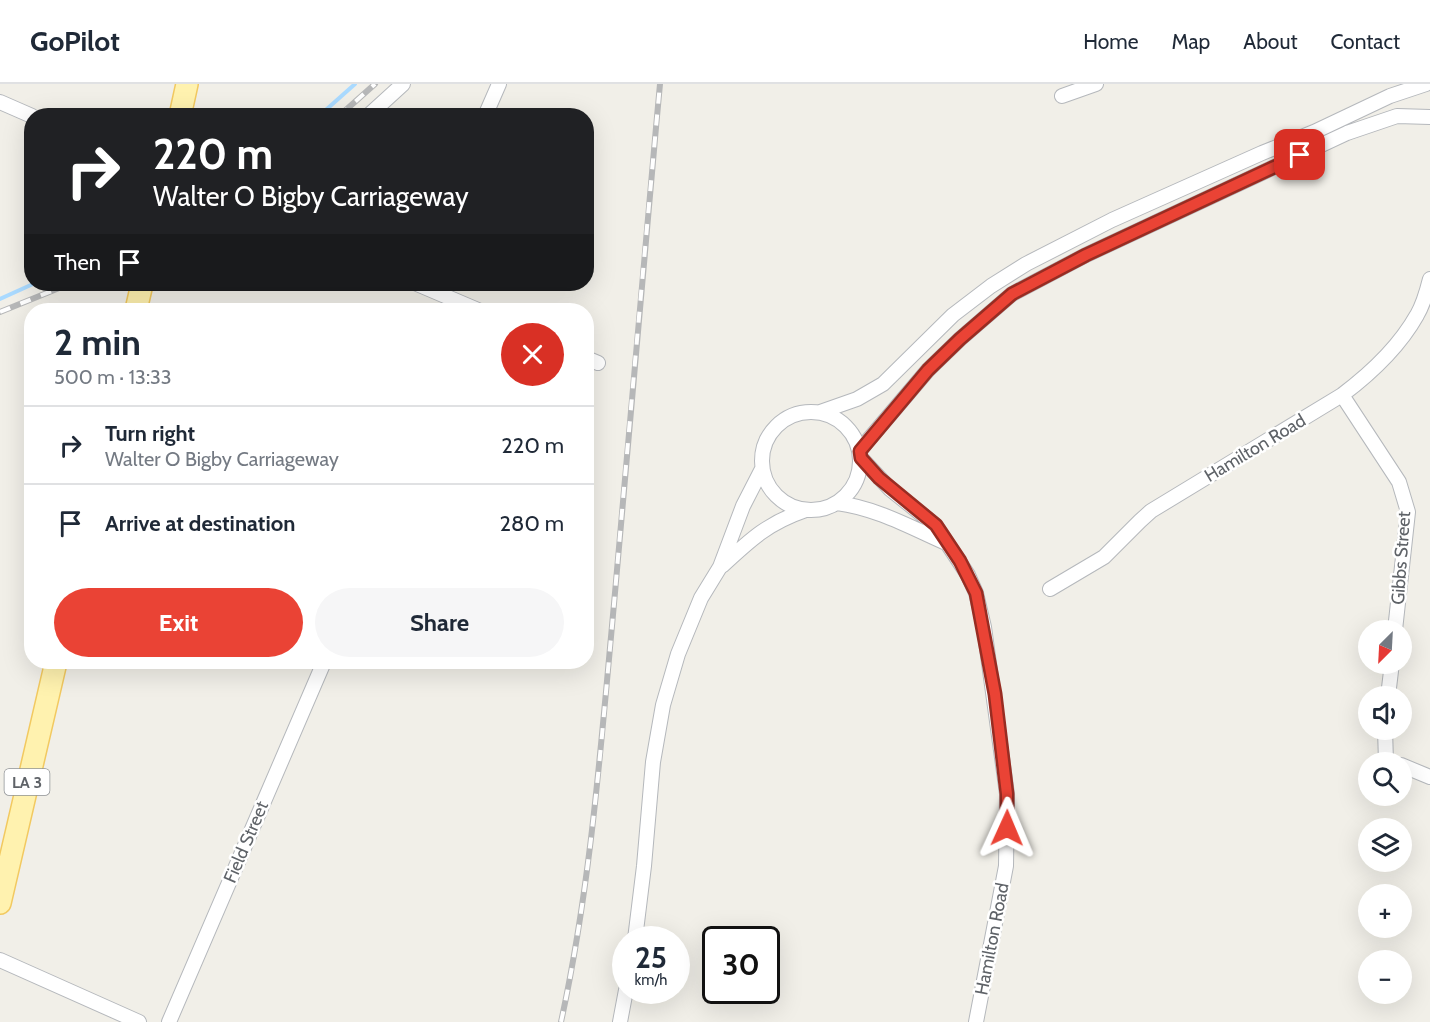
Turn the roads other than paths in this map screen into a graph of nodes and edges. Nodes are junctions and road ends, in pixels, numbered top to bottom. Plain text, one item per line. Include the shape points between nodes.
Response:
1 (187, 84) edge
2 (403, 84) edge
3 (499, 84) edge
4 (1096, 84) edge
5 (1426, 84) edge
6 (1062, 96) dead end
7 (0, 102) edge
8 (182, 108) edge
9 (377, 108) edge
10 (488, 108) edge
11 (24, 112) edge
12 (1430, 117) edge
13 (1430, 279) edge
14 (433, 291) edge
15 (460, 303) edge
16 (1342, 395) junction
17 (820, 412) junction
18 (860, 455) junction
19 (762, 469) junction
20 (837, 503) junction
21 (806, 510) junction
22 (946, 543) junction
23 (720, 567) junction
24 (1050, 589) dead end
25 (1396, 620) edge
26 (54, 669) edge
27 (321, 669) edge
28 (1412, 770) edge
29 (1430, 777) edge
30 (0, 903) edge
31 (636, 926) edge
32 (0, 960) edge
33 (623, 1004) edge
34 (139, 1022) edge
35 (169, 1022) edge
36 (620, 1022) edge
37 (976, 1022) edge

1 - 8 main road
2 - 9 street
3 - 10 street
4 - 6 street
5 - 17 street via 1390,96 1055,248 991,286 953,315 870,393
7 - 11 street
12 - 18 street via 1397,116 1347,133 1086,255 1012,294 928,370
13 - 16 street, Hamilton Road via 1417,315 1393,347
14 - 15 street
16 - 24 street, Hamilton Road via 1151,512 1104,557
16 - 25 street, Gibbs Street via 1399,482 1408,512
17 - 18 street via 846,426
17 - 19 street via 789,416 776,425 762,453
18 - 20 street via 856,480
18 - 22 street, Hamilton Road via 890,489 936,525
19 - 21 street via 777,496 790,506
19 - 23 street
20 - 21 street
20 - 22 street, Hamilton Road via 893,518
21 - 23 street via 766,527
22 - 37 street, Hamilton Road via 976,593 995,694 1007,794 1006,866
23 - 31 street via 701,598 663,705
26 - 30 main road, LA 3
27 - 35 street, Field Street
28 - 29 street
32 - 34 street
33 - 36 street

